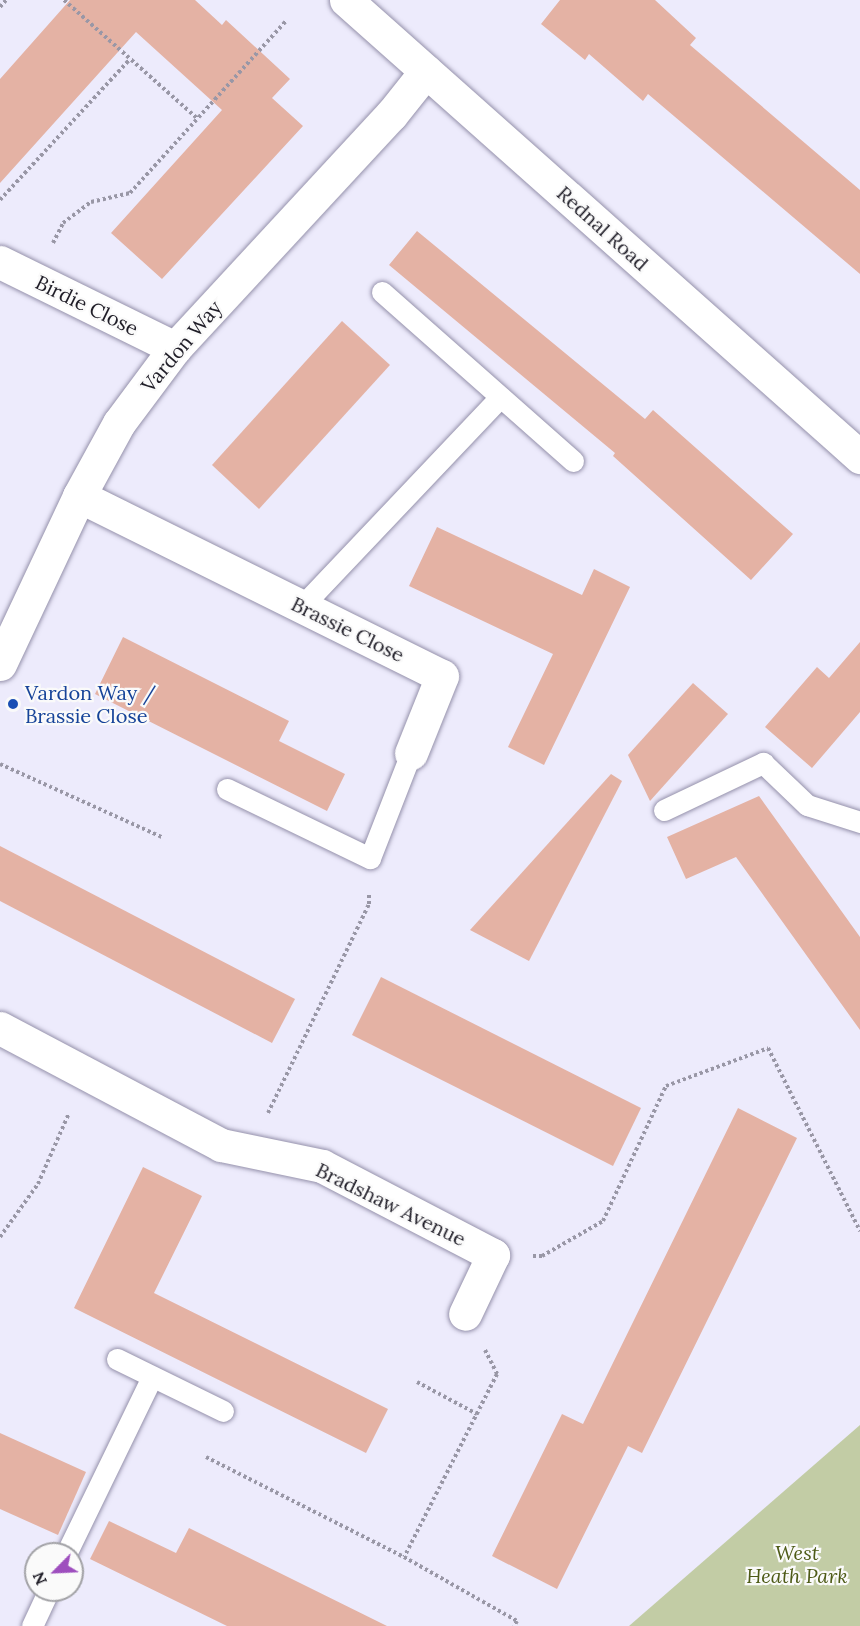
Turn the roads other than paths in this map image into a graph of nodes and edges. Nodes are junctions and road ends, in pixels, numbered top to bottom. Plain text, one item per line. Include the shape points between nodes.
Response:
1 (346, 0) edge
2 (426, 71) junction
3 (0, 262) edge
4 (382, 292) dead end
5 (175, 348) junction
6 (500, 397) junction
7 (860, 457) edge
8 (573, 461) dead end
9 (79, 496) junction
10 (302, 606) junction
11 (0, 664) edge
12 (411, 753) joint
13 (227, 789) dead end
14 (664, 810) dead end
15 (860, 822) edge
16 (0, 1028) edge
17 (465, 1314) road end
18 (117, 1359) dead end
19 (152, 1377) junction
20 (223, 1412) dead end
21 (72, 1542) edge
22 (43, 1602) edge
23 (32, 1626) edge

1 - 2 street, Rednal Road
2 - 5 street, Vardon Way via 392,115
2 - 7 street, Rednal Road
3 - 5 street, Birdie Close
4 - 6 lane
5 - 9 street, Vardon Way via 119,423
6 - 8 lane
6 - 10 lane
9 - 10 street, Brassie Close
9 - 11 street, Vardon Way
10 - 12 street, Brassie Close via 441,676
12 - 13 lane, Brassie Close via 370,858
14 - 15 lane via 763,763 807,805
16 - 17 street, Bradshaw Avenue via 221,1144 322,1166 493,1255
18 - 19 lane
19 - 20 lane
19 - 21 lane
22 - 23 lane

